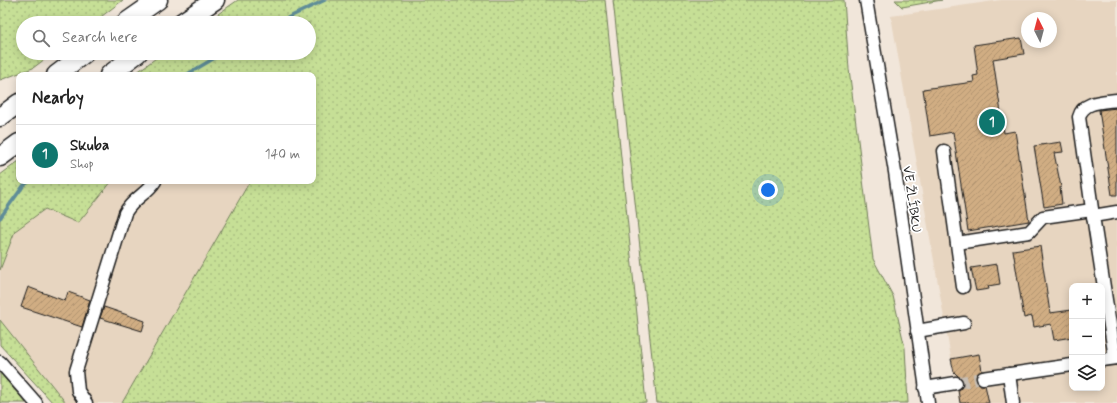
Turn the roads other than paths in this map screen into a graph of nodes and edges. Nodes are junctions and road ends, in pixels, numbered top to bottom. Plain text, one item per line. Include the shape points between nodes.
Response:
1 (158, 0) edge
2 (215, 0) edge
3 (866, 0) edge
4 (136, 16) edge
5 (192, 16) edge
6 (76, 60) edge
7 (129, 60) edge
8 (60, 72) edge
9 (113, 72) edge
10 (1117, 100) edge
11 (16, 105) edge
12 (0, 117) edge
13 (16, 145) edge
14 (944, 151) dead end
15 (0, 158) edge
16 (153, 184) edge
17 (1117, 212) edge
18 (1092, 213) junction
19 (957, 243) junction
20 (963, 287) dead end
21 (964, 323) dead end
22 (917, 331) junction
23 (1116, 358) edge
24 (1105, 360) edge
25 (0, 362) edge
26 (1069, 365) edge
27 (1009, 374) junction
28 (983, 375) tunnel mouth
29 (956, 379) tunnel mouth
30 (925, 384) junction
31 (36, 403) edge
32 (86, 403) edge
33 (928, 403) edge
34 (1013, 403) edge

1 - 4 highway
2 - 5 highway
3 - 22 street, VE ŽLÍBKU via 895,172
6 - 8 highway
7 - 9 highway
10 - 18 street via 1089,105 1079,117
11 - 12 highway
13 - 15 highway
14 - 19 street
16 - 32 street via 133,201 125,213 86,337 76,378 78,391
17 - 18 street
18 - 19 street via 1043,217 1029,232
18 - 23 street
19 - 20 street
21 - 22 street
22 - 30 street, VE ŽLÍBKU
23 - 24 street
25 - 31 street
26 - 27 street
27 - 28 street
27 - 34 street
29 - 30 street
30 - 33 street, VE ŽLÍBKU

